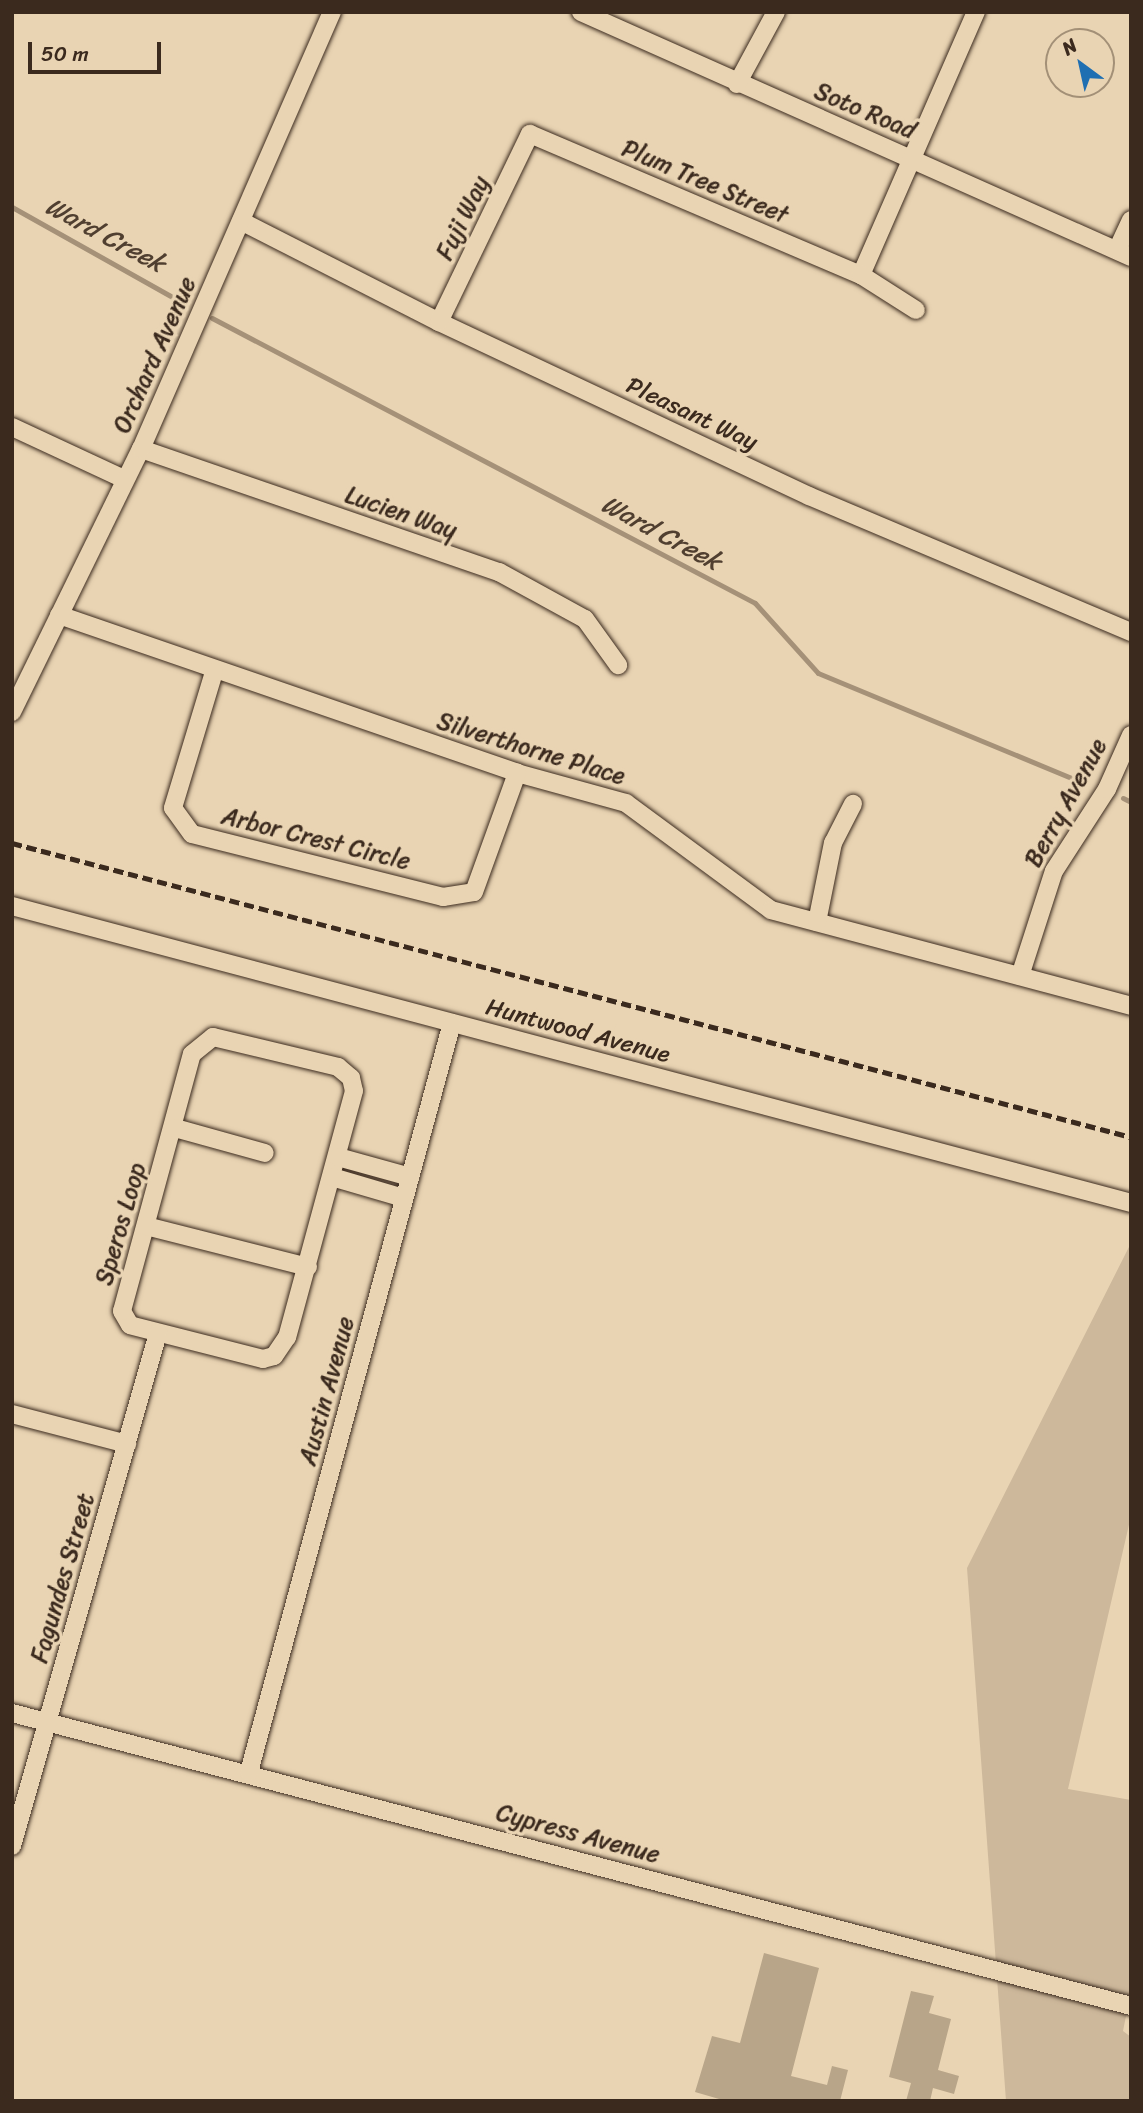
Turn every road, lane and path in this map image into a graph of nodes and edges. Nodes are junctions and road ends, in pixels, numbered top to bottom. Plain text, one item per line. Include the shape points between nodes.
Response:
1 (332, 12) edge
2 (581, 12) edge
3 (776, 12) edge
4 (976, 12) edge
5 (737, 84) junction
6 (530, 134) joint
7 (912, 158) junction
8 (1131, 220) edge
9 (241, 221) junction
10 (1124, 253) edge
11 (860, 275) junction
12 (916, 310) dead end
13 (439, 323) junction
14 (12, 427) edge
15 (141, 449) junction
16 (124, 479) junction
17 (59, 615) junction
18 (1131, 632) edge
19 (618, 665) dead end
20 (214, 672) junction
21 (12, 712) edge
22 (1131, 735) edge
23 (517, 773) junction
24 (853, 804) dead end
25 (12, 906) edge
26 (817, 922) junction
27 (1020, 975) junction
28 (1131, 1006) edge
29 (452, 1023) junction
30 (174, 1128) junction
31 (265, 1153) dead end
32 (338, 1157) junction
33 (332, 1177) junction
34 (410, 1177) junction
35 (404, 1198) junction
36 (1131, 1203) edge
37 (146, 1226) junction
38 (308, 1268) junction
39 (158, 1333) junction
40 (12, 1414) edge
41 (127, 1444) junction
42 (12, 1713) edge
43 (47, 1722) junction
44 (249, 1772) junction
45 (12, 1846) edge
46 (1131, 2006) edge

1 - 9 street, Orchard Avenue
2 - 5 street, Soto Road
3 - 5 street
4 - 7 street
5 - 7 street, Soto Road
6 - 11 street, Plum Tree Street
6 - 13 street, Fuji Way
7 - 10 street, Soto Road
7 - 11 street
8 - 10 street
9 - 13 street, Pleasant Way
9 - 15 street, Orchard Avenue
11 - 12 street, Plum Tree Street
13 - 18 street, Pleasant Way via 809,496
14 - 16 street
15 - 16 street, Orchard Avenue
15 - 19 street, Lucien Way via 499,572 585,619
16 - 17 street, Orchard Avenue
17 - 20 street, Silverthorne Place
17 - 21 street, Orchard Avenue
20 - 23 street, Silverthorne Place
20 - 23 street, Arbor Crest Circle via 173,808 192,834 443,897 474,892
22 - 27 street, Berry Avenue via 1107,789 1054,871
23 - 26 street, Silverthorne Place via 626,803 741,894 771,911
24 - 26 street via 833,843
25 - 29 street, Huntwood Avenue
26 - 27 street, Silverthorne Place
27 - 28 street, Silverthorne Place
29 - 34 street, Austin Avenue
29 - 36 street, Huntwood Avenue
30 - 31 street
30 - 32 street, Speros Loop via 192,1054 200,1044 226,1037 338,1067 352,1078
30 - 37 street, Speros Loop
32 - 33 street, Speros Loop
32 - 34 street
33 - 35 street
33 - 38 street, Speros Loop
34 - 35 street, Austin Avenue
35 - 44 street, Austin Avenue
37 - 38 street
37 - 39 street, Speros Loop via 122,1311 130,1325
38 - 39 street, Speros Loop via 287,1337 274,1356 251,1358
39 - 41 street, Fagundes Street
40 - 41 street
41 - 43 street, Fagundes Street
42 - 43 street, Cypress Avenue
43 - 44 street, Cypress Avenue
43 - 45 street, Fagundes Street
44 - 46 street, Cypress Avenue

